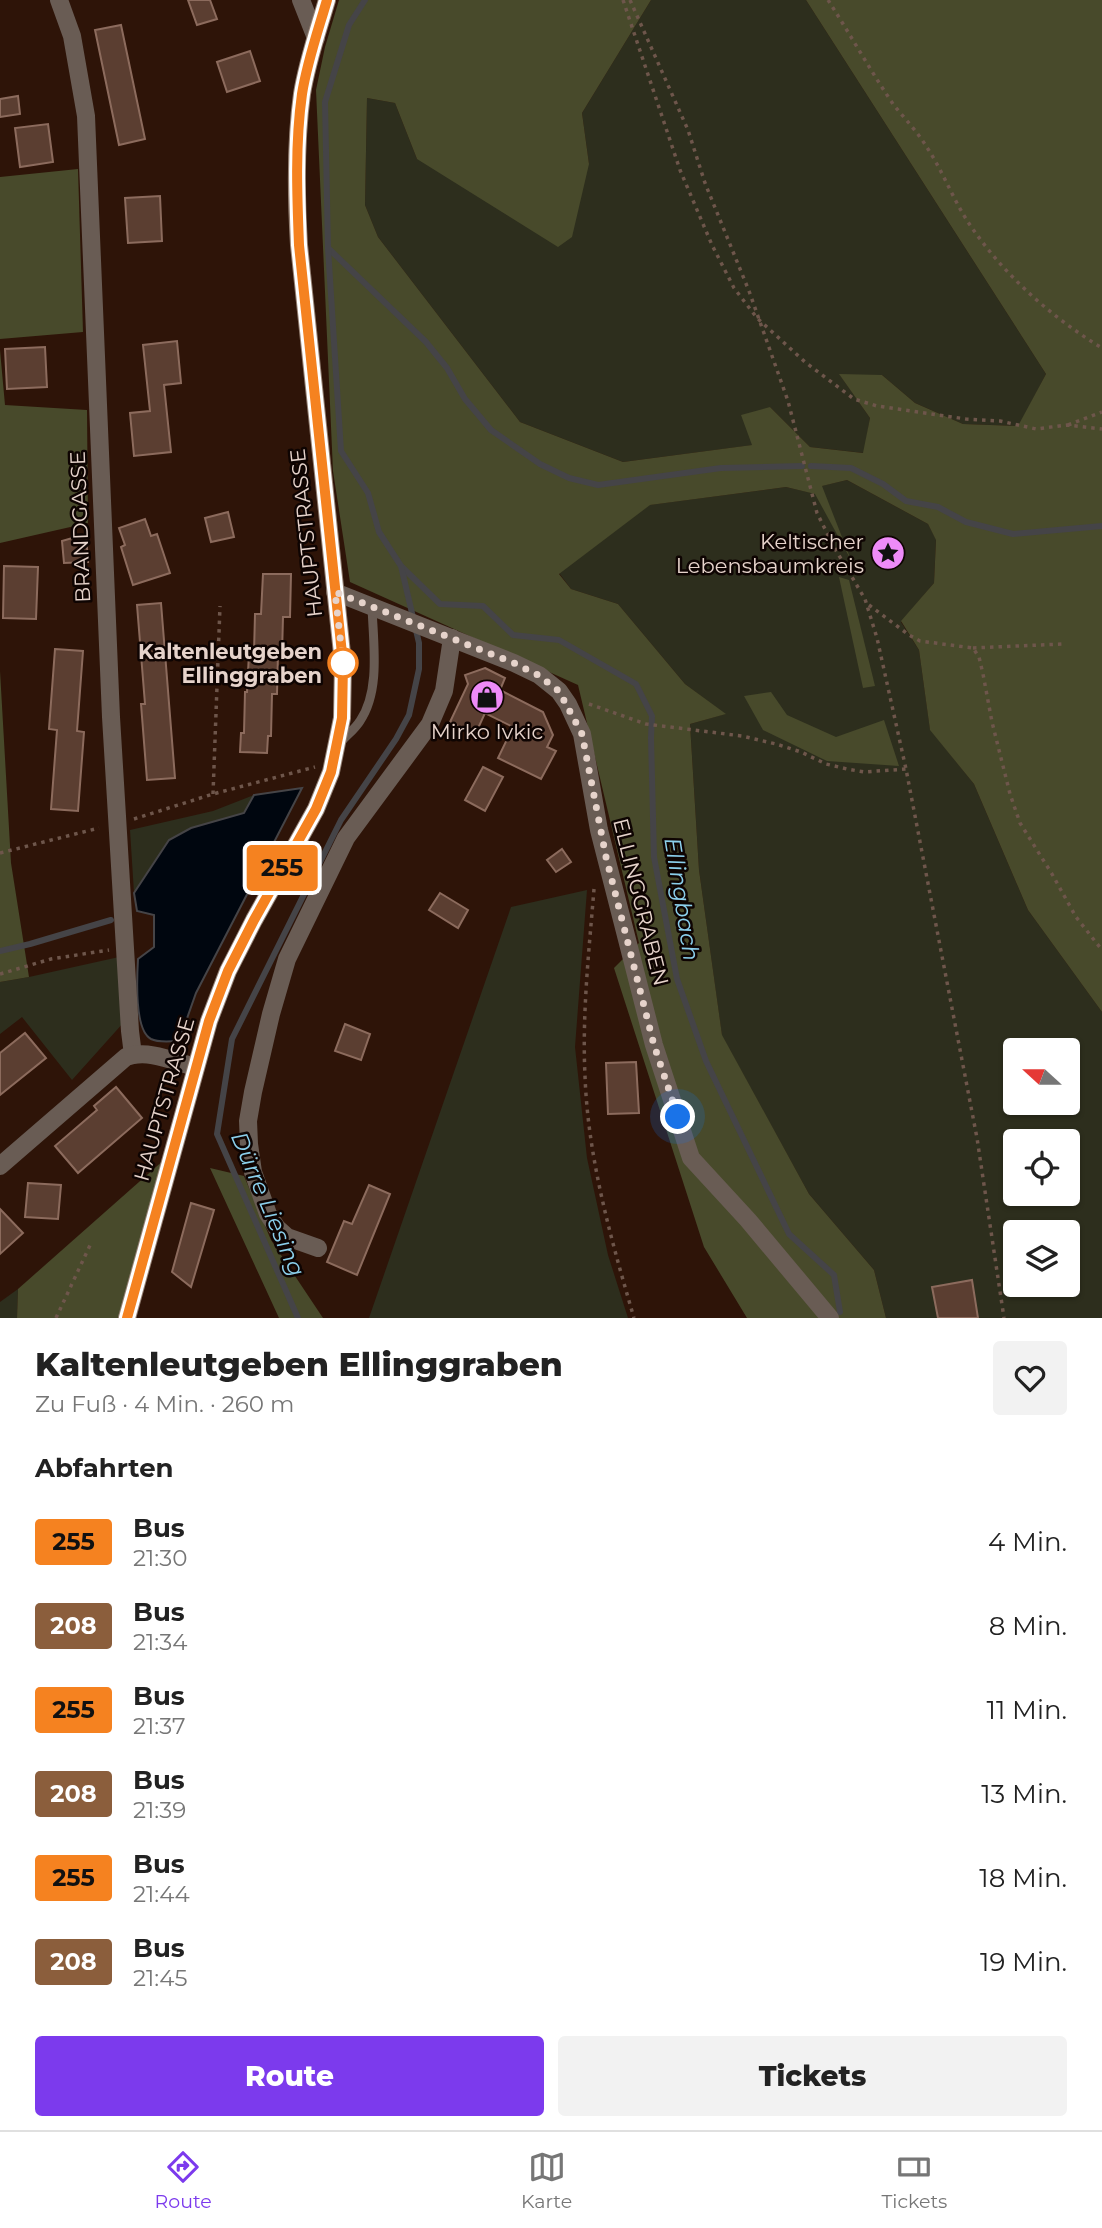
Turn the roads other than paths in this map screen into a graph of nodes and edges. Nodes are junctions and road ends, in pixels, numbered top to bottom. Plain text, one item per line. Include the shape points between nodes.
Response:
1 (59, 0) edge
2 (302, 0) edge
3 (327, 0) edge
4 (316, 38) junction
5 (335, 592) junction
6 (372, 606) junction
7 (452, 638) junction
8 (336, 754) junction
9 (133, 1055) junction
10 (195, 1067) junction
11 (0, 1166) edge
12 (318, 1248) dead end
13 (127, 1318) edge
14 (830, 1318) edge

1 - 9 street, BRANDGASSE via 72,36 86,116 117,824
2 - 4 street
3 - 4 main road, HAUPTSTRASSE
4 - 5 main road, HAUPTSTRASSE via 302,91 296,189
5 - 6 street, ELLINGGRABEN
5 - 8 main road, HAUPTSTRASSE via 343,663
6 - 7 street, ELLINGGRABEN
6 - 8 lane via 370,699
7 - 12 street via 444,691 430,724 346,838 287,959 253,1092 249,1144 268,1214 287,1237
7 - 14 street, ELLINGGRABEN via 538,675 568,704 582,734 599,830 654,1045 691,1158
8 - 10 main road, HAUPTSTRASSE via 316,809 228,971
9 - 10 street
9 - 11 street
10 - 13 main road, HAUPTSTRASSE

